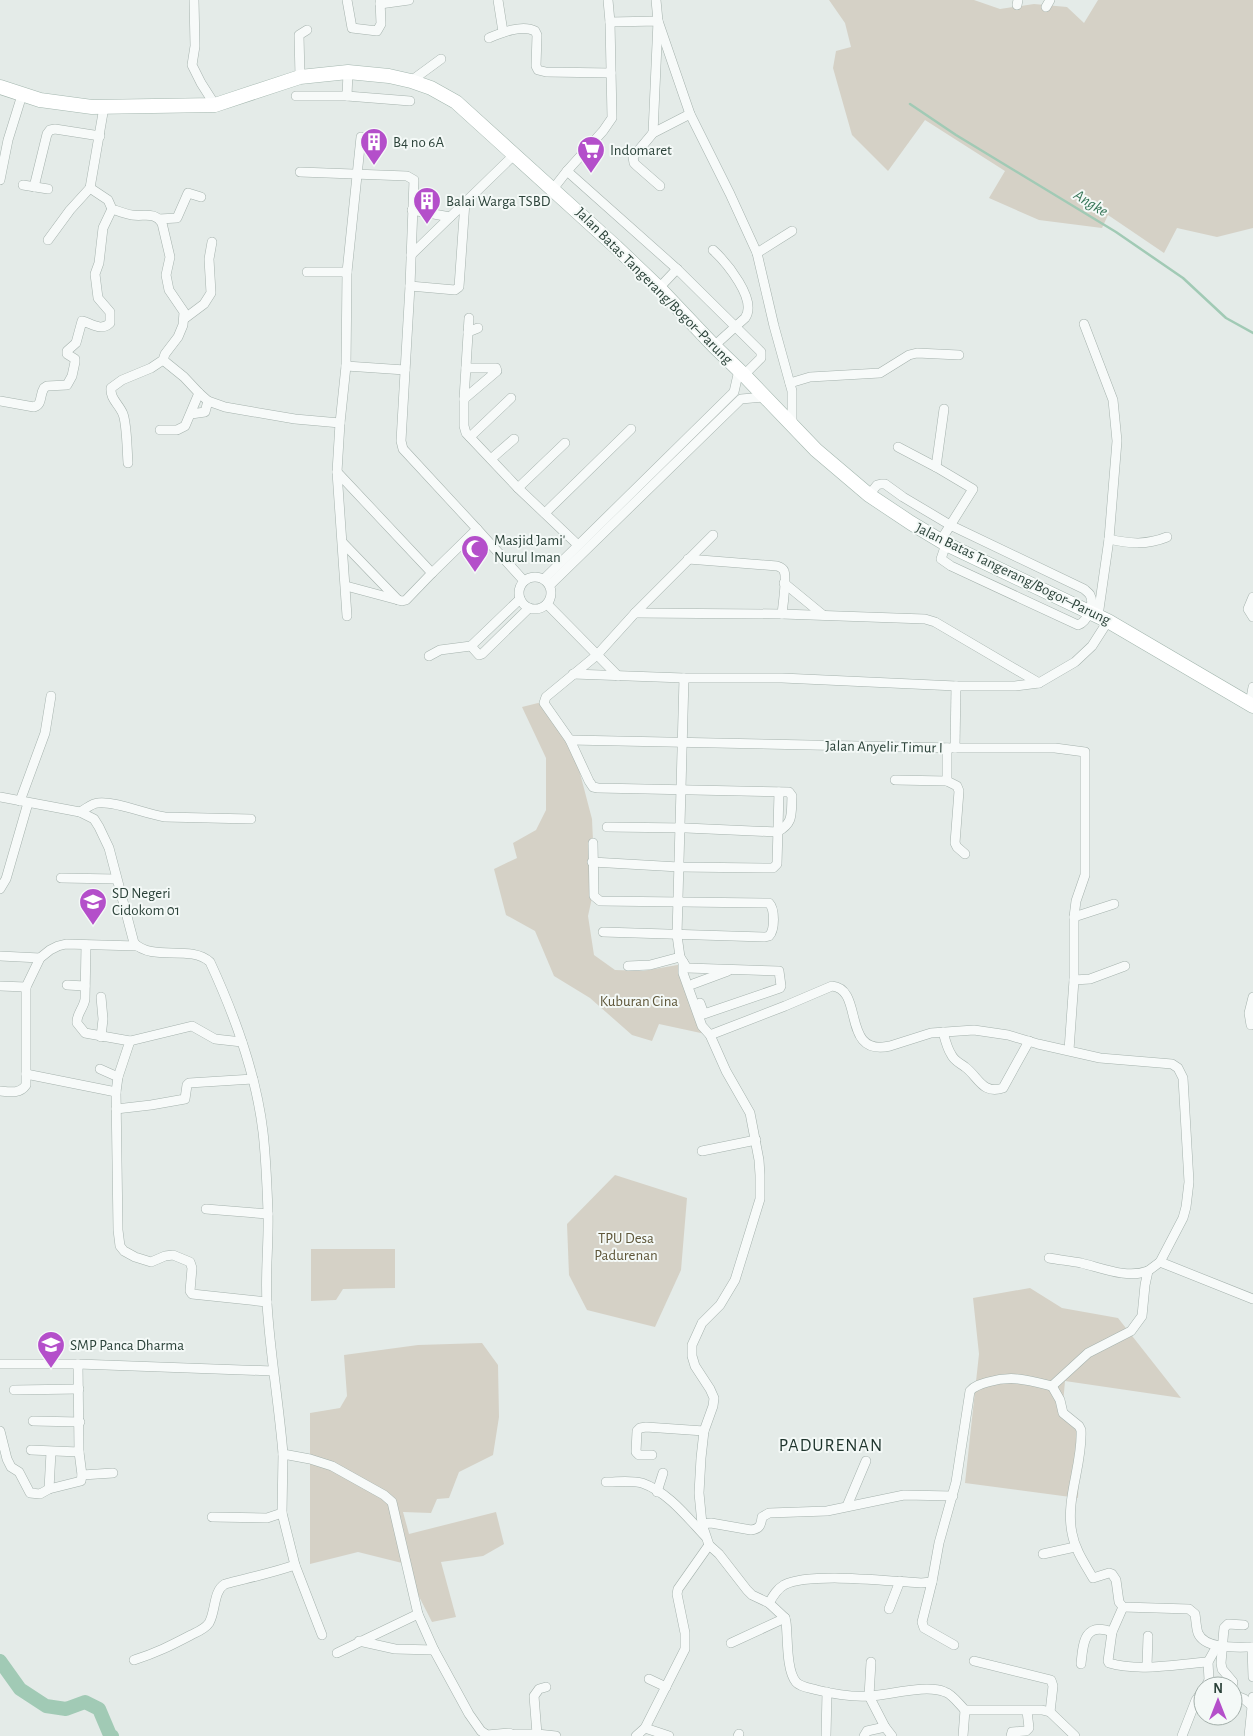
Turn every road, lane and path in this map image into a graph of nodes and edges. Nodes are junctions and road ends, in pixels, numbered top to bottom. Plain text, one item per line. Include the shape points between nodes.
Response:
1 (194, 0) edge
2 (347, 0) edge
3 (409, 0) edge
4 (498, 0) edge
5 (608, 0) edge
6 (656, 0) edge
7 (380, 2) edge
8 (658, 21) junction
9 (610, 22) junction
10 (307, 30) dead end
11 (503, 32) junction
12 (489, 38) dead end
13 (441, 59) dead end
14 (348, 72) junction
15 (611, 73) junction
16 (300, 77) junction
17 (412, 81) junction
18 (0, 87) edge
19 (22, 95) junction
20 (296, 96) dead end
21 (348, 96) junction
22 (410, 101) dead end
23 (215, 105) junction
24 (104, 107) junction
25 (690, 114) junction
26 (653, 133) junction
27 (100, 136) junction
28 (361, 136) dead end
29 (515, 154) junction
30 (567, 171) junction
31 (300, 172) dead end
32 (358, 176) junction
33 (0, 180) edge
34 (24, 185) dead end
35 (660, 186) dead end
36 (34, 187) junction
37 (90, 188) junction
38 (553, 188) junction
39 (48, 189) dead end
40 (201, 197) dead end
41 (465, 202) junction
42 (112, 209) junction
43 (412, 210) junction
44 (450, 217) junction
45 (159, 219) junction
46 (792, 231) dead end
47 (48, 240) dead end
48 (212, 242) dead end
49 (713, 250) dead end
50 (757, 254) junction
51 (411, 255) junction
52 (677, 269) junction
53 (308, 272) dead end
54 (348, 272) junction
55 (410, 286) junction
56 (659, 288) junction
57 (469, 318) dead end
58 (184, 319) junction
59 (1084, 324) dead end
60 (736, 326) junction
61 (478, 328) dead end
62 (468, 332) junction
63 (714, 346) junction
64 (959, 355) dead end
65 (163, 360) junction
66 (346, 366) junction
67 (466, 368) junction
68 (405, 370) junction
69 (742, 372) junction
70 (790, 383) junction
71 (734, 392) junction
72 (199, 394) junction
73 (766, 397) junction
74 (511, 398) dead end
75 (464, 399) junction
76 (741, 399) junction
77 (208, 401) junction
78 (0, 402) edge
79 (944, 409) dead end
80 (191, 414) junction
81 (340, 423) junction
82 (792, 426) junction
83 (631, 429) dead end
84 (160, 430) dead end
85 (470, 438) junction
86 (514, 439) dead end
87 (565, 443) dead end
88 (898, 447) dead end
89 (491, 459) junction
90 (128, 463) dead end
91 (936, 467) junction
92 (338, 472) junction
93 (518, 488) junction
94 (869, 494) junction
95 (545, 513) junction
96 (950, 525) junction
97 (477, 528) junction
98 (713, 535) dead end
99 (1167, 537) dead end
100 (1110, 539) junction
101 (944, 542) junction
102 (343, 543) junction
103 (578, 545) junction
104 (688, 559) junction
105 (432, 572) junction
106 (524, 581) junction
107 (547, 582) junction
108 (784, 583) junction
109 (346, 586) junction
110 (1253, 598) edge
111 (520, 599) junction
112 (398, 600) junction
113 (547, 604) junction
114 (529, 608) junction
115 (635, 613) junction
116 (782, 614) junction
117 (823, 615) junction
118 (347, 616) dead end
119 (1098, 616) junction
120 (1253, 617) edge
121 (471, 646) junction
122 (597, 655) junction
123 (429, 656) dead end
124 (573, 674) junction
125 (618, 676) junction
126 (684, 678) junction
127 (1039, 683) junction
128 (956, 686) junction
129 (1253, 687) edge
130 (51, 696) dead end
131 (1251, 705) edge
132 (570, 740) junction
133 (682, 742) junction
134 (951, 748) junction
135 (895, 780) dead end
136 (947, 781) junction
137 (681, 790) junction
138 (779, 792) junction
139 (0, 797) edge
140 (24, 802) junction
141 (80, 812) junction
142 (251, 820) dead end
143 (607, 827) dead end
144 (680, 828) junction
145 (777, 832) junction
146 (593, 843) dead end
147 (965, 854) dead end
148 (592, 862) junction
149 (679, 867) junction
150 (3, 878) edge
151 (61, 878) dead end
152 (116, 879) junction
153 (0, 889) edge
154 (678, 902) junction
155 (1114, 904) dead end
156 (1074, 917) junction
157 (602, 932) dead end
158 (676, 935) junction
159 (86, 945) junction
160 (137, 946) junction
161 (0, 956) edge
162 (40, 958) junction
163 (684, 962) junction
164 (628, 966) dead end
165 (1125, 966) dead end
166 (735, 969) junction
167 (1074, 980) junction
168 (67, 984) dead end
169 (693, 984) junction
170 (0, 986) edge
171 (85, 986) junction
172 (26, 987) junction
173 (101, 997) dead end
174 (1253, 997) edge
175 (1251, 1025) dead end
176 (943, 1032) junction
177 (710, 1035) junction
178 (101, 1037) junction
179 (130, 1041) junction
180 (242, 1042) junction
181 (1029, 1042) junction
182 (1069, 1050) junction
183 (100, 1069) dead end
184 (26, 1074) junction
185 (118, 1077) junction
186 (253, 1079) junction
187 (0, 1091) edge
188 (116, 1092) junction
189 (116, 1109) junction
190 (756, 1140) junction
191 (702, 1151) dead end
192 (206, 1209) dead end
193 (268, 1214) junction
194 (1049, 1258) dead end
195 (1160, 1262) junction
196 (1148, 1270) junction
197 (1253, 1299) edge
198 (267, 1302) junction
199 (0, 1364) edge
200 (78, 1364) junction
201 (273, 1372) junction
202 (1052, 1386) junction
203 (79, 1389) junction
204 (14, 1390) dead end
205 (33, 1421) dead end
206 (80, 1422) junction
207 (704, 1430) junction
208 (0, 1431) edge
209 (31, 1450) dead end
210 (51, 1452) junction
211 (79, 1452) junction
212 (282, 1454) junction
213 (652, 1455) dead end
214 (866, 1461) dead end
215 (663, 1473) dead end
216 (113, 1474) dead end
217 (82, 1475) junction
218 (606, 1482) dead end
219 (49, 1488) junction
220 (657, 1492) junction
221 (953, 1496) junction
222 (847, 1506) junction
223 (282, 1513) junction
224 (212, 1517) dead end
225 (702, 1524) junction
226 (707, 1541) junction
227 (1076, 1547) junction
228 (1043, 1554) dead end
229 (295, 1565) junction
230 (900, 1581) junction
231 (932, 1582) junction
232 (769, 1603) junction
233 (1123, 1607) junction
234 (889, 1608) dead end
235 (418, 1614) junction
236 (784, 1618) junction
237 (1244, 1625) dead end
238 (1112, 1632) junction
239 (322, 1635) dead end
240 (1148, 1636) dead end
241 (359, 1641) junction
242 (731, 1643) dead end
243 (954, 1645) dead end
244 (1220, 1647) junction
245 (1252, 1647) edge
246 (434, 1650) junction
247 (337, 1652) dead end
248 (134, 1660) dead end
249 (974, 1661) dead end
250 (871, 1662) dead end
251 (1208, 1662) junction
252 (1082, 1664) dead end
253 (1147, 1666) junction
254 (1210, 1676) edge
255 (1229, 1676) edge
256 (1253, 1677) edge
257 (649, 1679) dead end
258 (546, 1687) dead end
259 (666, 1687) junction
260 (827, 1692) junction
261 (869, 1696) junction
262 (1252, 1702) edge
263 (1193, 1708) edge
264 (965, 1710) junction
265 (1027, 1711) junction
266 (1050, 1712) junction
267 (885, 1727) junction
268 (645, 1728) junction
269 (537, 1734) junction
270 (515, 1735) edge
271 (556, 1736) edge
272 (636, 1736) edge
273 (669, 1736) edge
274 (826, 1736) edge
275 (864, 1736) edge
276 (892, 1736) edge
277 (963, 1736) edge
278 (1011, 1736) edge
279 (1076, 1736) edge
280 (1182, 1736) edge
281 (1249, 1736) edge

1 - 23 street via 192,64
2 - 7 street via 354,30 378,30 382,24
3 - 7 street
4 - 11 street
5 - 9 street
6 - 8 street
8 - 9 street
8 - 25 street
8 - 26 street
9 - 15 street
10 - 16 street via 299,35
11 - 12 street
11 - 15 street via 527,28 535,31 536,66 541,71
13 - 17 street
14 - 16 main road, Jalan Batas Tangerang/Bogor–Parung
14 - 17 main road, Jalan Batas Tangerang/Bogor–Parung
14 - 21 street
15 - 30 street via 612,118
16 - 23 main road, Jalan Batas Tangerang/Bogor–Parung
17 - 29 main road, Jalan Batas Tangerang/Bogor–Parung via 456,102
18 - 19 main road, Jalan Batas Tangerang/Bogor–Parung
19 - 24 main road, Jalan Batas Tangerang/Bogor–Parung via 58,103
19 - 33 street
20 - 21 street
21 - 22 street
23 - 24 main road, Jalan Batas Tangerang/Bogor–Parung
24 - 27 street
25 - 26 street
25 - 50 street
26 - 35 street via 633,160
27 - 36 street via 50,130
27 - 37 street
28 - 32 street
29 - 38 main road, Jalan Batas Tangerang/Bogor–Parung
29 - 41 street
30 - 38 street
30 - 52 street
31 - 32 street
32 - 43 street via 407,176 413,179
32 - 54 street
34 - 36 street
36 - 39 street
37 - 42 street via 108,200
37 - 47 street
38 - 56 main road, Jalan Batas Tangerang/Bogor–Parung
40 - 45 street via 188,194 177,218
41 - 44 street
41 - 55 street via 458,289
42 - 45 street
42 - 78 street via 103,228 95,274 98,298 110,312 110,323 99,327 82,321 76,343 67,351 75,359 70,380 67,385 44,388 38,406
43 - 44 street
43 - 51 street
44 - 51 street
45 - 58 street via 170,257 166,275 169,290 181,307
46 - 50 street
48 - 58 street via 209,259 211,293 204,304
49 - 60 street via 725,261 749,307 748,314
50 - 70 street
51 - 55 street
52 - 56 street
52 - 60 street
53 - 54 street
54 - 66 street
55 - 68 street
56 - 63 main road, Jalan Batas Tangerang/Bogor–Parung
57 - 62 street
58 - 65 street via 178,337
59 - 100 street via 1113,400 1117,441
60 - 63 street
60 - 69 street via 761,355
61 - 62 street
62 - 67 street
63 - 69 main road, Jalan Batas Tangerang/Bogor–Parung
64 - 70 street via 917,353 908,355 880,374 827,375
65 - 72 street
65 - 90 street via 111,388 124,419
66 - 68 street
66 - 81 street
67 - 75 street
67 - 75 street via 496,368 497,371
68 - 97 street via 403,449
69 - 71 street
69 - 73 main road, Jalan Batas Tangerang/Bogor–Parung
70 - 82 street
71 - 76 street
71 - 103 street
72 - 77 street
72 - 80 street
73 - 76 street
73 - 82 main road, Jalan Batas Tangerang/Bogor–Parung
74 - 85 street
75 - 85 street via 464,426
76 - 107 street
77 - 80 street via 205,412
77 - 81 street via 248,412
79 - 91 street
80 - 84 street via 182,429
81 - 92 street
82 - 94 main road, Jalan Batas Tangerang/Bogor–Parung via 822,456
83 - 95 street
85 - 89 street
86 - 89 street
87 - 93 street
88 - 91 street
89 - 93 street
91 - 96 street via 973,489
92 - 102 street
92 - 105 street
93 - 95 street
94 - 96 street via 877,485 885,484
94 - 101 main road, Jalan Batas Tangerang/Bogor–Parung
95 - 103 street
96 - 101 street
96 - 119 street via 1084,589 1089,593
97 - 105 street
97 - 106 street
98 - 104 street
99 - 100 street via 1141,544
100 - 119 street
101 - 119 main road, Jalan Batas Tangerang/Bogor–Parung
102 - 109 street
102 - 112 street
103 - 107 street
104 - 108 street via 777,566 783,568
104 - 115 street
105 - 112 street via 406,600
106 - 107 street via 534,577
106 - 111 street via 520,586
107 - 113 street via 551,595
108 - 116 street
108 - 117 street
109 - 112 street
109 - 118 street
110 - 120 street via 1248,609
111 - 114 street
111 - 121 street
113 - 114 street via 538,609
113 - 122 street
114 - 121 street via 482,654
115 - 116 street
115 - 122 street
116 - 117 street
117 - 127 street via 935,622
119 - 127 street via 1092,646
119 - 131 main road, Jalan Batas Tangerang/Bogor–Parung
121 - 123 street via 440,650
122 - 124 street
122 - 125 street
124 - 125 street
124 - 132 street via 544,700
125 - 126 street
126 - 128 street via 782,678
126 - 133 street
127 - 128 street
128 - 134 street
129 - 131 street
130 - 140 street via 45,733
132 - 133 street, Jalan Anyelir Timur I
132 - 137 street via 593,787
133 - 134 street, Jalan Anyelir Timur I
133 - 137 street
134 - 136 street
134 - 156 street, Jalan Anyelir Timur I via 1055,748 1085,752 1085,875
135 - 136 street
136 - 147 street via 958,786 955,843
137 - 138 street
137 - 144 street
138 - 145 street
138 - 145 street via 791,793 792,796 789,822
139 - 140 street
140 - 141 street
140 - 150 street
141 - 142 street via 98,803 165,817
141 - 152 street via 94,819 99,827 109,848
143 - 144 street
144 - 145 street
144 - 149 street
145 - 149 street via 777,864 773,868
146 - 148 street
148 - 149 street
148 - 154 street via 597,900
149 - 154 street
150 - 153 street
151 - 152 street
152 - 160 street via 132,940
154 - 158 street
154 - 158 street via 769,902 773,931 769,936
155 - 156 street
156 - 167 street
157 - 158 street
158 - 163 street
159 - 160 street
159 - 162 street via 58,946
159 - 171 street
160 - 180 street via 143,950 208,960
161 - 162 street
162 - 172 street
163 - 164 street
163 - 166 street
163 - 169 street
163 - 177 street via 683,974 702,1026
165 - 167 street via 1090,979
166 - 169 street
166 - 169 street via 777,970 781,986 704,1014
167 - 182 street
168 - 171 street
170 - 172 street
171 - 178 street via 84,1003 77,1015 77,1024 85,1033
172 - 184 street
173 - 178 street
174 - 175 street via 1248,1013
176 - 177 street via 884,1048 872,1045 860,1036 845,991 832,986
176 - 181 street via 974,1030
176 - 181 street via 955,1060 966,1067 981,1085 991,1089 1003,1088
177 - 190 street via 726,1072 750,1113
178 - 179 street
179 - 180 street via 192,1026 216,1039
179 - 185 street
180 - 186 street
181 - 182 street
182 - 195 street via 1100,1058 1172,1064 1184,1078 1189,1182 1186,1207
183 - 185 street
184 - 187 street via 26,1085 21,1090
184 - 188 street
185 - 188 street
186 - 189 street via 190,1083 185,1099
186 - 193 street via 263,1131
188 - 189 street
189 - 198 street via 120,1246 135,1257 151,1262 169,1255 190,1262 190,1291 197,1296
190 - 191 street
190 - 207 street via 760,1199 740,1266 728,1294 702,1324 692,1345 695,1366 714,1398
192 - 193 street
193 - 198 street
194 - 196 street via 1116,1272
195 - 196 street
195 - 197 street
196 - 202 street via 1142,1316 1131,1331 1088,1353
198 - 201 street
199 - 200 street
200 - 201 street
200 - 203 street
201 - 212 street
202 - 221 street via 1010,1378 996,1379 971,1389
202 - 227 street via 1063,1413 1082,1430 1072,1508 1071,1532
203 - 204 street
203 - 206 street
205 - 206 street
206 - 211 street
207 - 213 street via 640,1428 636,1452
207 - 225 street via 699,1493
208 - 219 street via 7,1459 19,1472 30,1493 40,1494
209 - 210 street
210 - 211 street
210 - 219 street
211 - 217 street
212 - 223 street
212 - 235 street via 332,1466 392,1502
214 - 222 street
215 - 220 street
216 - 217 street
217 - 219 street via 81,1481 76,1483
218 - 220 street via 641,1483
220 - 226 street via 672,1501
221 - 222 street via 904,1495
221 - 231 street via 939,1542
222 - 225 street via 827,1511 769,1513 762,1518 757,1529 751,1530
223 - 224 street via 267,1518
223 - 229 street
225 - 226 street
226 - 232 street via 752,1595
226 - 259 street via 678,1589 685,1649
227 - 228 street
227 - 233 street via 1093,1578 1110,1573 1115,1577 1119,1602
229 - 239 street
229 - 248 street via 221,1586 213,1616 206,1627 164,1650
230 - 231 street
230 - 232 street via 837,1578 796,1581 783,1585
230 - 234 street
231 - 243 street via 922,1626
232 - 236 street
233 - 238 street
233 - 244 street via 1189,1609 1195,1614 1199,1636
235 - 241 street
235 - 246 street
236 - 242 street
236 - 260 street via 790,1664 797,1683
237 - 244 street via 1224,1626
238 - 252 street via 1095,1630 1087,1635
238 - 253 street via 1109,1664
240 - 253 street
241 - 246 street via 395,1649
241 - 247 street
244 - 245 street
244 - 251 street
244 - 255 street via 1222,1669
245 - 256 street
246 - 270 street via 481,1732
249 - 266 street via 1051,1680
250 - 261 street
251 - 253 street
251 - 254 street
257 - 259 street
258 - 269 street via 539,1689 534,1696
259 - 268 street
260 - 261 street
260 - 274 street
261 - 264 street via 940,1690 948,1693
261 - 267 street
262 - 281 street
263 - 280 street
264 - 265 street
264 - 277 street
265 - 266 street
265 - 278 street via 1029,1728 1012,1732
266 - 279 street
267 - 275 street via 867,1731
267 - 276 street
268 - 272 street
268 - 273 street
269 - 270 street
269 - 271 street

